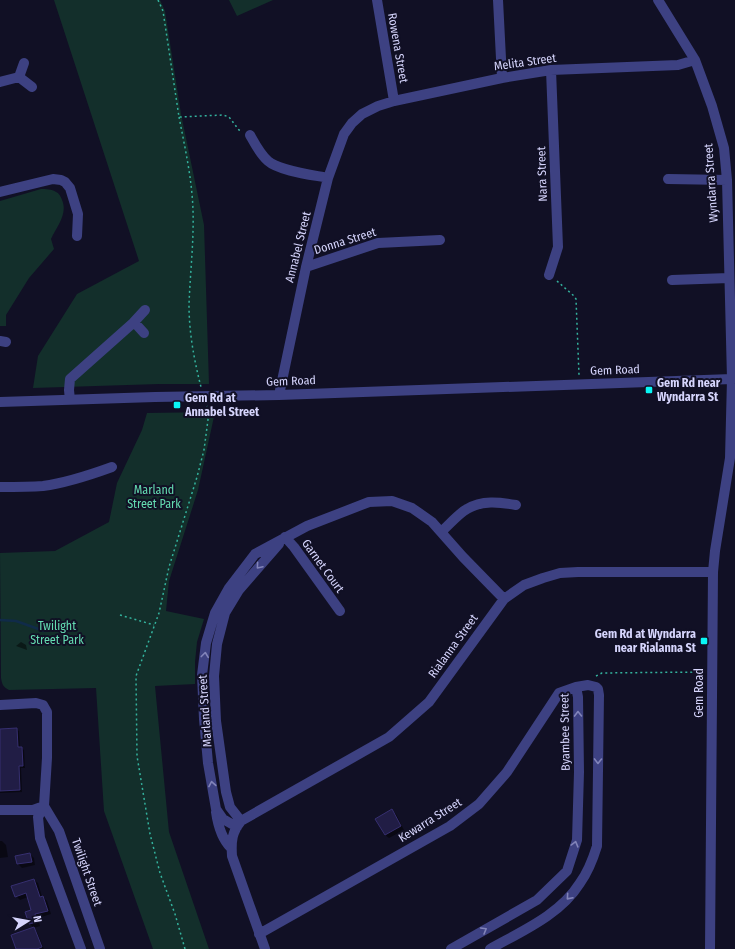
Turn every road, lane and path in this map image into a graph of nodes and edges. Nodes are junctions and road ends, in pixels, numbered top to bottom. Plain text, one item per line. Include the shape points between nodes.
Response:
1 (158, 0) edge
2 (377, 0) edge
3 (498, 0) edge
4 (658, 0) edge
5 (695, 60) junction
6 (24, 64) dead end
7 (551, 70) junction
8 (19, 77) junction
9 (502, 78) junction
10 (0, 82) edge
11 (32, 87) dead end
12 (394, 101) junction
13 (362, 114) joint
14 (179, 117) junction
15 (250, 135) joint
16 (328, 178) junction
17 (668, 179) dead end
18 (727, 180) junction
19 (0, 192) edge
20 (77, 236) dead end
21 (440, 240) dead end
22 (306, 267) junction
23 (549, 275) joint
24 (729, 278) junction
25 (672, 280) dead end
26 (145, 310) dead end
27 (134, 322) junction
28 (144, 333) dead end
29 (732, 379) junction
30 (580, 384) junction
31 (279, 395) junction
32 (204, 396) junction
33 (70, 400) junction
34 (0, 402) edge
35 (733, 425) edge
36 (112, 467) dead end
37 (0, 487) edge
38 (516, 505) dead end
39 (441, 532) junction
40 (285, 537) junction
41 (713, 572) junction
42 (504, 599) junction
43 (340, 611) dead end
44 (120, 615) dead end
45 (154, 625) junction
46 (712, 672) junction
47 (595, 677) dead end
48 (576, 687) junction
49 (0, 705) edge
50 (44, 806) junction
51 (216, 809) junction
52 (0, 810) edge
53 (239, 824) junction
54 (231, 848) junction
55 (259, 934) junction
56 (80, 949) edge
57 (100, 949) edge
58 (185, 949) edge
59 (265, 949) edge
60 (451, 949) edge
61 (490, 949) edge
62 (710, 949) edge

1 - 14 path via 163,11
2 - 12 street, Rowena Street
3 - 9 street
4 - 5 street, Wyndarra Street
5 - 7 street, Melita Street via 678,65
5 - 18 street, Wyndarra Street via 724,148
6 - 8 street
7 - 9 street, Melita Street
7 - 23 street, Nara Street via 558,247
8 - 10 street
8 - 11 street
9 - 12 street, Melita Street
12 - 13 street, Melita Street
13 - 16 street, Annabel Street via 344,134
14 - 15 path via 224,115 229,117 239,130
14 - 32 path via 190,170 193,210 189,306 192,342
15 - 16 street via 257,149 279,168
16 - 22 street, Annabel Street
17 - 18 street
18 - 24 street, Wyndarra Street
19 - 20 street via 53,179 65,182 70,188 78,214
21 - 22 street, Donna Street via 378,243
22 - 31 street, Annabel Street
23 - 30 path via 576,299
24 - 25 street
24 - 29 street, Wyndarra Street
26 - 27 street
27 - 28 street
27 - 33 street via 70,380
29 - 30 street, Gem Road
29 - 35 street, Gem Road
30 - 31 street, Gem Road
31 - 32 street, Gem Road
32 - 33 street, Gem Road
32 - 45 path via 209,412 204,450
33 - 34 street, Gem Road
35 - 41 street, Gem Road
36 - 37 street via 43,486
38 - 39 street via 502,502 477,504 466,509
39 - 40 street, Marland Street via 412,508 392,501 369,502 306,526
39 - 42 street, Marland Street
40 - 43 street, Garnet Court
51 -> 40 street, Marland Street via 204,719 202,676 206,643 215,613 228,588 255,554
40 -> 53 street, Marland Street via 239,590 225,613 217,644 214,676 216,721 226,792
41 - 42 street, Rialanna Street via 560,573 524,585
41 - 46 street, Gem Road
42 - 53 street, Rialanna Street via 429,702 389,737
44 - 45 path
45 - 58 path via 136,676 137,756 153,847
46 - 47 path via 602,673
46 - 62 street, Gem Road
48 - 55 street, Kewarra Street via 559,693 507,772 479,804 450,826
60 -> 48 street, Byambee Street via 537,900 567,871 577,840 579,772
48 -> 61 street, Byambee Street via 596,687 599,696 597,846 580,884 565,901 546,917
49 - 50 street via 36,703 43,705 47,712
50 - 52 street via 33,810
50 - 56 street via 38,817 40,838
50 - 57 street, Twilight Street via 59,831
51 - 53 street via 223,819
51 - 54 street, Marland Street via 222,837
53 - 54 street, Marland Street
54 - 55 street, Marland Street
55 - 59 street, Marland Street

